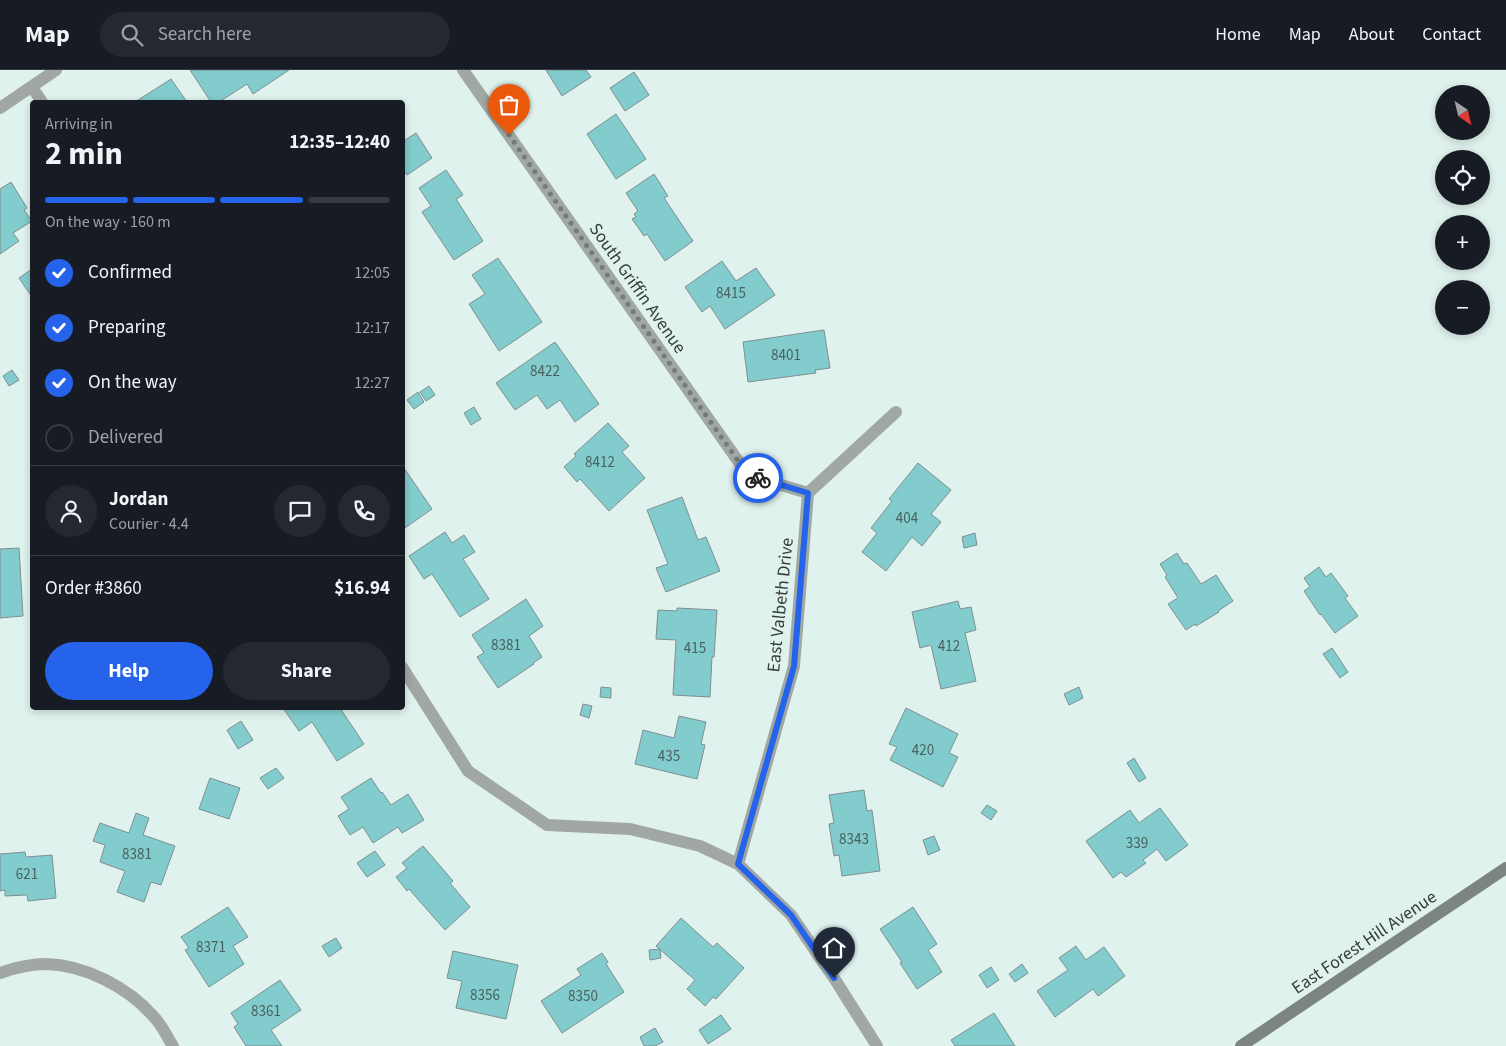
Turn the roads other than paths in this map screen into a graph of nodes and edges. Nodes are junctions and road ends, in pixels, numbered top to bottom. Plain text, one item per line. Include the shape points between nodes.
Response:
1 (56, 70) edge
2 (463, 70) edge
3 (32, 87) junction
4 (41, 100) edge
5 (0, 108) edge
6 (896, 412) dead end
7 (808, 493) junction
8 (405, 672) edge
9 (738, 864) junction
10 (1506, 868) edge
11 (0, 973) edge
12 (173, 1046) edge
13 (878, 1046) edge
14 (1241, 1046) edge

1 - 3 street
2 - 7 street, South Griffin Avenue via 748,475
3 - 4 street
3 - 5 street
6 - 7 street
7 - 9 street, East Valbeth Drive via 794,666
8 - 9 street via 468,771 547,825 630,830 700,846
9 - 13 street via 791,915
10 - 14 street, East Forest Hill Avenue
11 - 12 street via 12,968 45,964 73,968 103,979 135,998 155,1018

